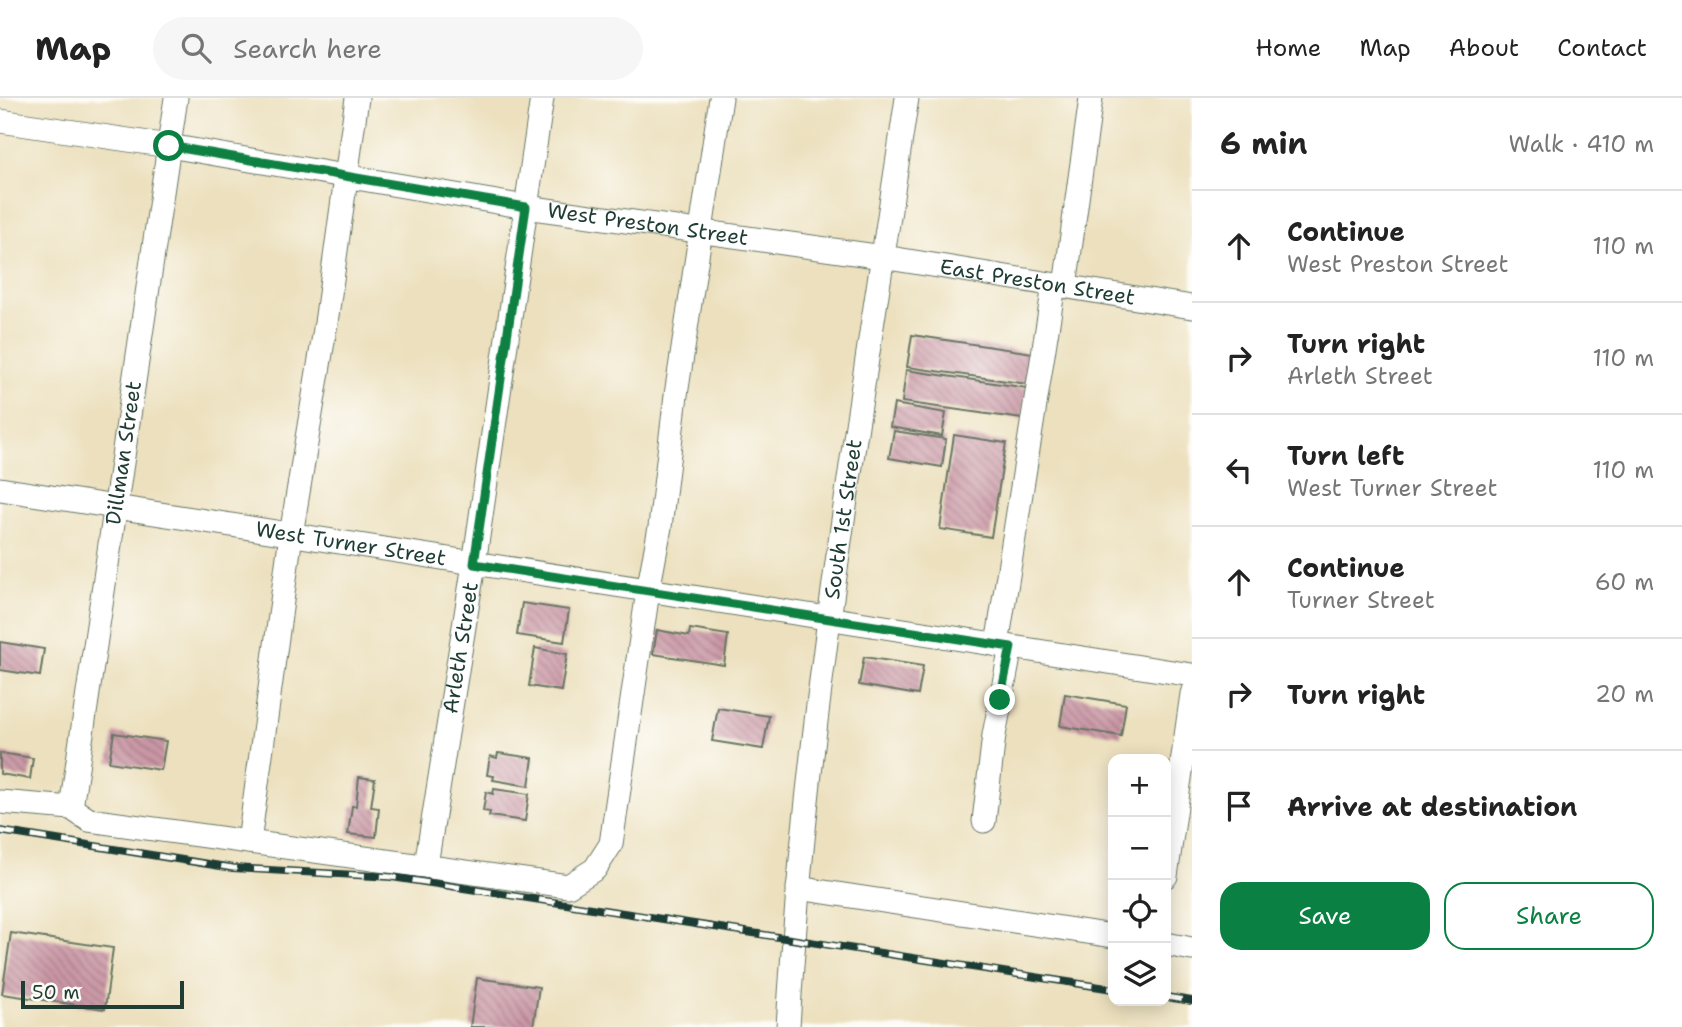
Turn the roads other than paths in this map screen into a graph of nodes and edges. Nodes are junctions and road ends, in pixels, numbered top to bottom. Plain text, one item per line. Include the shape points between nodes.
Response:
1 (176, 98) edge
2 (357, 98) edge
3 (542, 98) edge
4 (721, 98) edge
5 (907, 98) edge
6 (1091, 98) edge
7 (0, 121) edge
8 (169, 146) junction
9 (347, 177) junction
10 (526, 207) junction
11 (700, 231) junction
12 (884, 257) junction
13 (1060, 285) junction
14 (1192, 307) edge
15 (0, 489) edge
16 (116, 506) junction
17 (291, 535) junction
18 (474, 564) junction
19 (648, 591) junction
20 (828, 619) junction
21 (1004, 646) junction
22 (1192, 675) edge
23 (1192, 694) edge
24 (0, 802) edge
25 (71, 808) junction
26 (984, 821) dead end
27 (1171, 841) edge
28 (249, 842) junction
29 (426, 865) junction
30 (798, 888) junction
31 (1108, 935) edge
32 (1171, 945) edge
33 (1192, 949) edge
34 (788, 1027) edge

1 - 8 street, Dillman Street
2 - 9 street
3 - 10 street, Arleth Street
4 - 11 street
5 - 12 street, South 1st Street
6 - 13 street
7 - 8 street, West Preston Street
8 - 9 street, West Preston Street
8 - 16 street, Dillman Street
9 - 10 street, West Preston Street
9 - 17 street
10 - 11 street, West Preston Street
10 - 18 street, Arleth Street
11 - 12 street, West Preston Street
11 - 19 street
12 - 13 street, East Preston Street
12 - 20 street, South 1st Street
13 - 14 street, East Preston Street
13 - 21 street
15 - 16 street, West Turner Street
16 - 17 street, West Turner Street
16 - 25 street, Dillman Street
17 - 18 street, West Turner Street
17 - 28 street
18 - 19 street, West Turner Street
18 - 29 street, Arleth Street
19 - 20 street, West Turner Street
19 - 29 street via 611,844 595,869 568,886
20 - 21 street, West Turner Street
20 - 30 street, South 1st Street
21 - 22 street, West Turner Street
21 - 26 street
23 - 27 street
24 - 25 street
25 - 28 street via 89,820
28 - 29 street
30 - 31 street
30 - 34 street, South 1st Street
32 - 33 street

